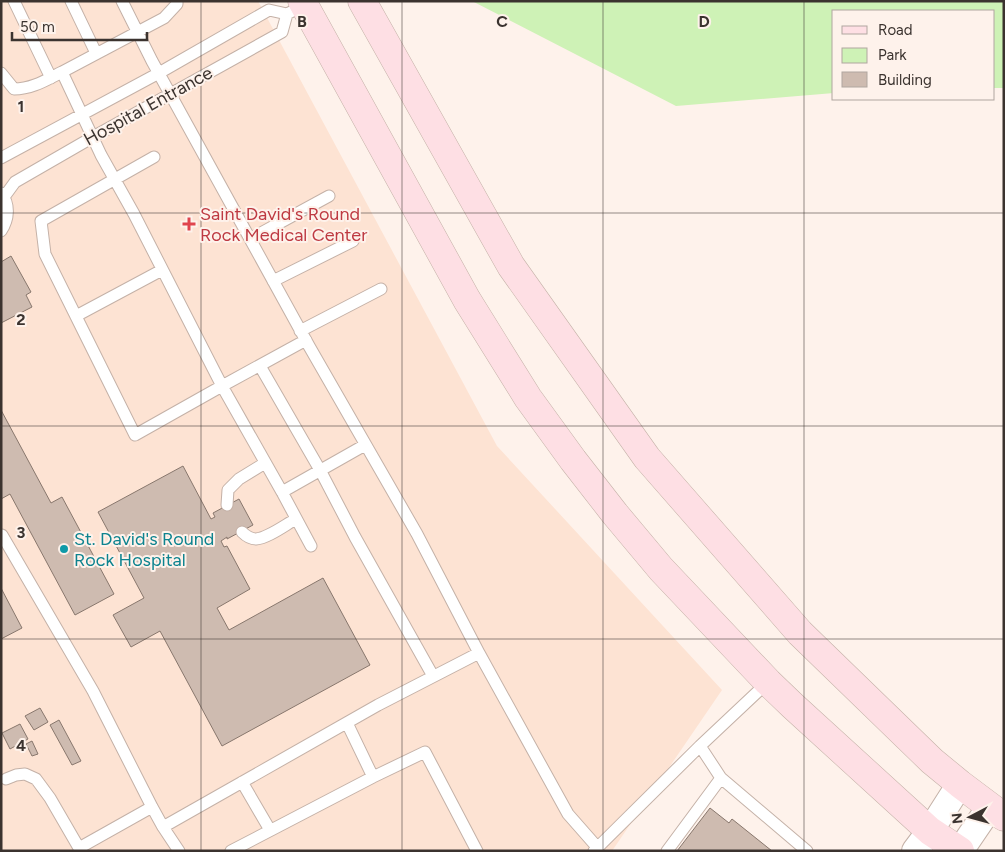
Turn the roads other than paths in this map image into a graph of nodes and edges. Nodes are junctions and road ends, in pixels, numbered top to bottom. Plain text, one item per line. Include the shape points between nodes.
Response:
1 (14, 1) edge
2 (71, 1) edge
3 (122, 1) edge
4 (177, 1) edge
5 (362, 1) edge
6 (300, 5) edge
7 (136, 32) junction
8 (96, 53) junction
9 (159, 72) junction
10 (1, 73) edge
11 (56, 75) junction
12 (170, 93) junction
13 (82, 114) junction
14 (93, 137) junction
15 (154, 157) dead end
16 (1, 158) edge
17 (114, 179) junction
18 (3, 195) edge
19 (329, 196) dead end
20 (1, 231) edge
21 (250, 239) junction
22 (354, 241) dead end
23 (162, 270) junction
24 (273, 281) junction
25 (381, 289) dead end
26 (76, 316) junction
27 (303, 335) junction
28 (260, 366) junction
29 (222, 386) junction
30 (365, 445) junction
31 (265, 463) junction
32 (320, 470) junction
33 (282, 492) junction
34 (227, 505) dead end
35 (296, 519) junction
36 (242, 532) dead end
37 (2, 535) dead end
38 (311, 546) dead end
39 (479, 653) junction
40 (433, 676) junction
41 (768, 682) junction
42 (347, 723) junction
43 (700, 746) junction
44 (373, 777) junction
45 (721, 778) junction
46 (6, 779) dead end
47 (242, 782) junction
48 (960, 784) junction
49 (152, 808) junction
50 (997, 812) edge
51 (163, 827) junction
52 (270, 830) junction
53 (922, 841) edge
54 (596, 849) edge
55 (179, 851) edge
56 (231, 851) edge
57 (477, 851) edge
58 (667, 851) edge
59 (807, 851) edge
60 (960, 851) edge

1 - 11 lane
2 - 8 lane
3 - 7 lane
4 - 7 lane via 164,18
5 - 48 main road via 511,266 647,458 800,633
6 - 9 lane, Hospital Entrance via 269,10
6 - 12 lane, Hospital Entrance via 282,32
6 - 41 main road via 467,300 528,398 615,514
7 - 8 lane
7 - 9 lane
8 - 11 lane
9 - 12 lane
9 - 13 lane, Hospital Entrance
10 - 11 lane via 14,89 25,89
11 - 13 lane
12 - 14 lane, Hospital Entrance
12 - 21 lane
13 - 14 lane
13 - 16 lane, Hospital Entrance
14 - 17 lane
14 - 18 lane, Hospital Entrance via 15,182
15 - 17 lane
17 - 23 lane
17 - 26 lane via 41,221 45,254
18 - 20 lane via 7,218
19 - 21 lane
21 - 24 lane
22 - 24 lane
23 - 26 lane
23 - 29 lane
24 - 27 lane
25 - 27 lane
26 - 29 lane via 135,435
27 - 28 lane
27 - 30 lane
28 - 29 lane
28 - 32 lane
29 - 31 lane
30 - 32 lane
30 - 39 lane via 417,534
31 - 33 lane
31 - 34 lane via 228,490
32 - 33 lane
32 - 40 lane
33 - 35 lane
35 - 36 lane via 255,539
35 - 38 lane
37 - 49 lane via 93,691
39 - 40 lane
39 - 54 lane via 568,814
40 - 42 lane
41 - 43 lane
41 - 53 main road via 833,743
42 - 44 lane
42 - 47 lane
43 - 45 lane
43 - 54 lane
44 - 52 lane
44 - 57 lane via 424,752
45 - 58 lane
45 - 59 lane
46 - 49 lane via 25,774 36,779 79,848
47 - 51 lane
47 - 52 lane
48 - 50 main road
48 - 53 street
49 - 51 lane
50 - 60 street
51 - 55 lane
52 - 56 lane
53 - 60 main road

